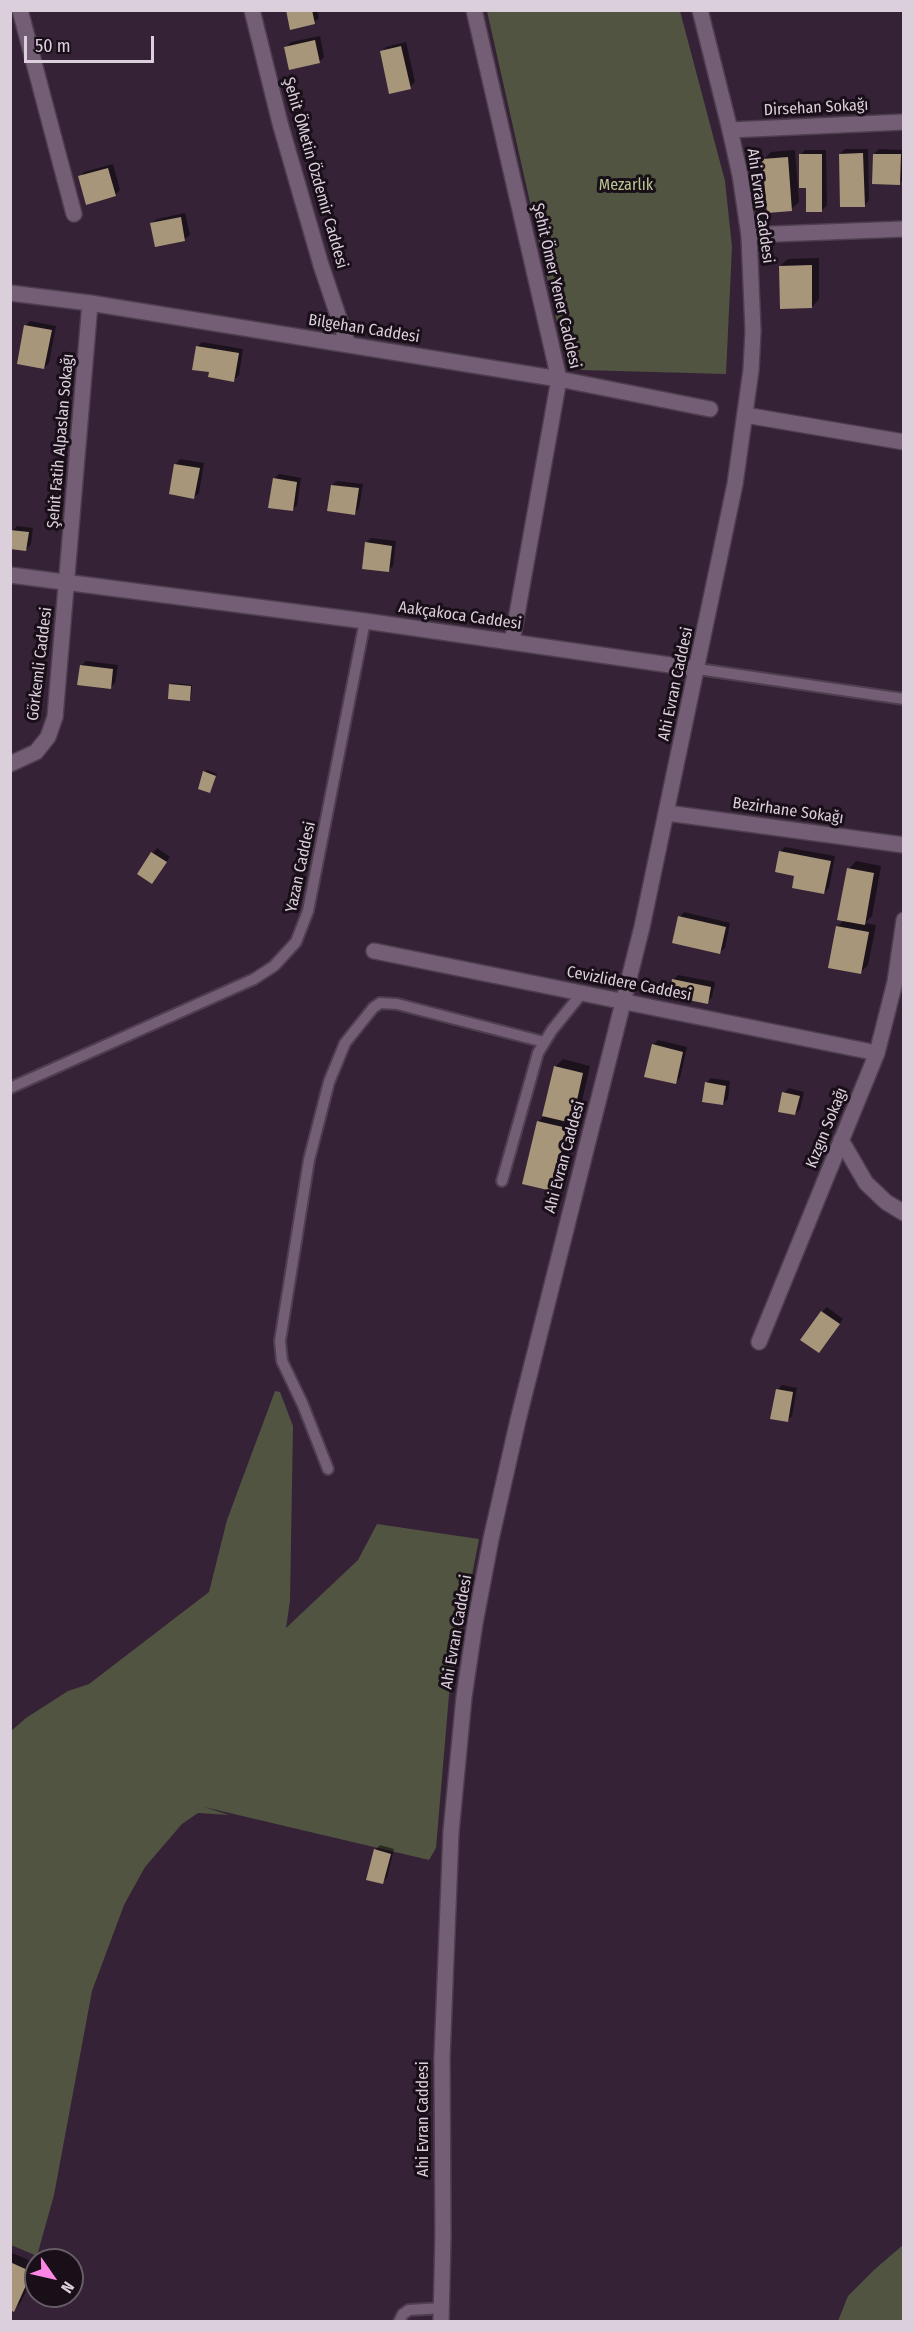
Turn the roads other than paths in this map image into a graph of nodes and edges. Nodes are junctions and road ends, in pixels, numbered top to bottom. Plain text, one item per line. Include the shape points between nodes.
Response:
1 (20, 10) edge
2 (252, 10) edge
3 (474, 10) edge
4 (700, 10) edge
5 (903, 122) edge
6 (730, 130) junction
7 (75, 214) dead end
8 (903, 230) edge
9 (749, 235) junction
10 (10, 293) edge
11 (90, 303) junction
12 (348, 345) junction
13 (560, 379) junction
14 (710, 409) dead end
15 (745, 415) junction
16 (903, 442) edge
17 (10, 575) edge
18 (67, 583) junction
19 (365, 621) junction
20 (512, 642) junction
21 (698, 669) junction
22 (903, 699) edge
23 (10, 764) edge
24 (667, 813) junction
25 (903, 845) edge
26 (903, 920) edge
27 (374, 951) dead end
28 (899, 983) edge
29 (582, 993) junction
30 (624, 1002) junction
31 (544, 1042) junction
32 (877, 1053) junction
33 (10, 1089) edge
34 (841, 1140) junction
35 (502, 1181) dead end
36 (903, 1213) edge
37 (759, 1342) dead end
38 (328, 1469) dead end
39 (441, 2315) edge
40 (399, 2322) edge

1 - 7 street
2 - 12 street, Şehit ÖMetin Özdemir Caddesi via 280,123
3 - 13 street, Şehit Ömer Yener Caddesi
4 - 6 street, Ahi Evran Caddesi
5 - 6 street, Dirsehan Sokağı
6 - 9 street, Ahi Evran Caddesi
8 - 9 street
9 - 15 street, Ahi Evran Caddesi via 753,331
10 - 11 street, Bilgehan Caddesi
11 - 12 street, Bilgehan Caddesi
11 - 18 street, Şehit Fatih Alpaslan Sokağı
12 - 13 street, Bilgehan Caddesi
13 - 14 street, Bilgehan Caddesi
13 - 20 street, Şehit Ömer Yener Caddesi
15 - 16 street
15 - 21 street, Ahi Evran Caddesi
17 - 18 street, Aakçakoca Caddesi
18 - 19 street, Aakçakoca Caddesi
18 - 23 street, Görkemli Caddesi via 55,717 48,737 36,752
19 - 20 street, Aakçakoca Caddesi
19 - 33 lane, Yazan Caddesi via 308,910 296,942 274,966 254,979
20 - 21 street, Aakçakoca Caddesi
21 - 22 lane, Aakçakoca Caddesi
21 - 24 street, Ahi Evran Caddesi
24 - 25 street, Bezirhane Sokağı
24 - 30 street, Ahi Evran Caddesi
26 - 28 street, Kızgın Sokağı
27 - 29 street, Cevizlidere Caddesi
28 - 32 street, Kızgın Sokağı
29 - 30 street, Cevizlidere Caddesi
29 - 31 lane
30 - 32 street, Cevizlidere Caddesi
30 - 39 street, Ahi Evran Caddesi via 516,1431 489,1550 464,1696 454,1786 443,1993
31 - 35 lane
31 - 38 lane via 381,1003 345,1043 329,1082 309,1160 280,1341 282,1361
32 - 34 street, Kızgın Sokağı
34 - 36 street via 866,1183
34 - 37 street, Kızgın Sokağı
39 - 40 lane via 409,2310

